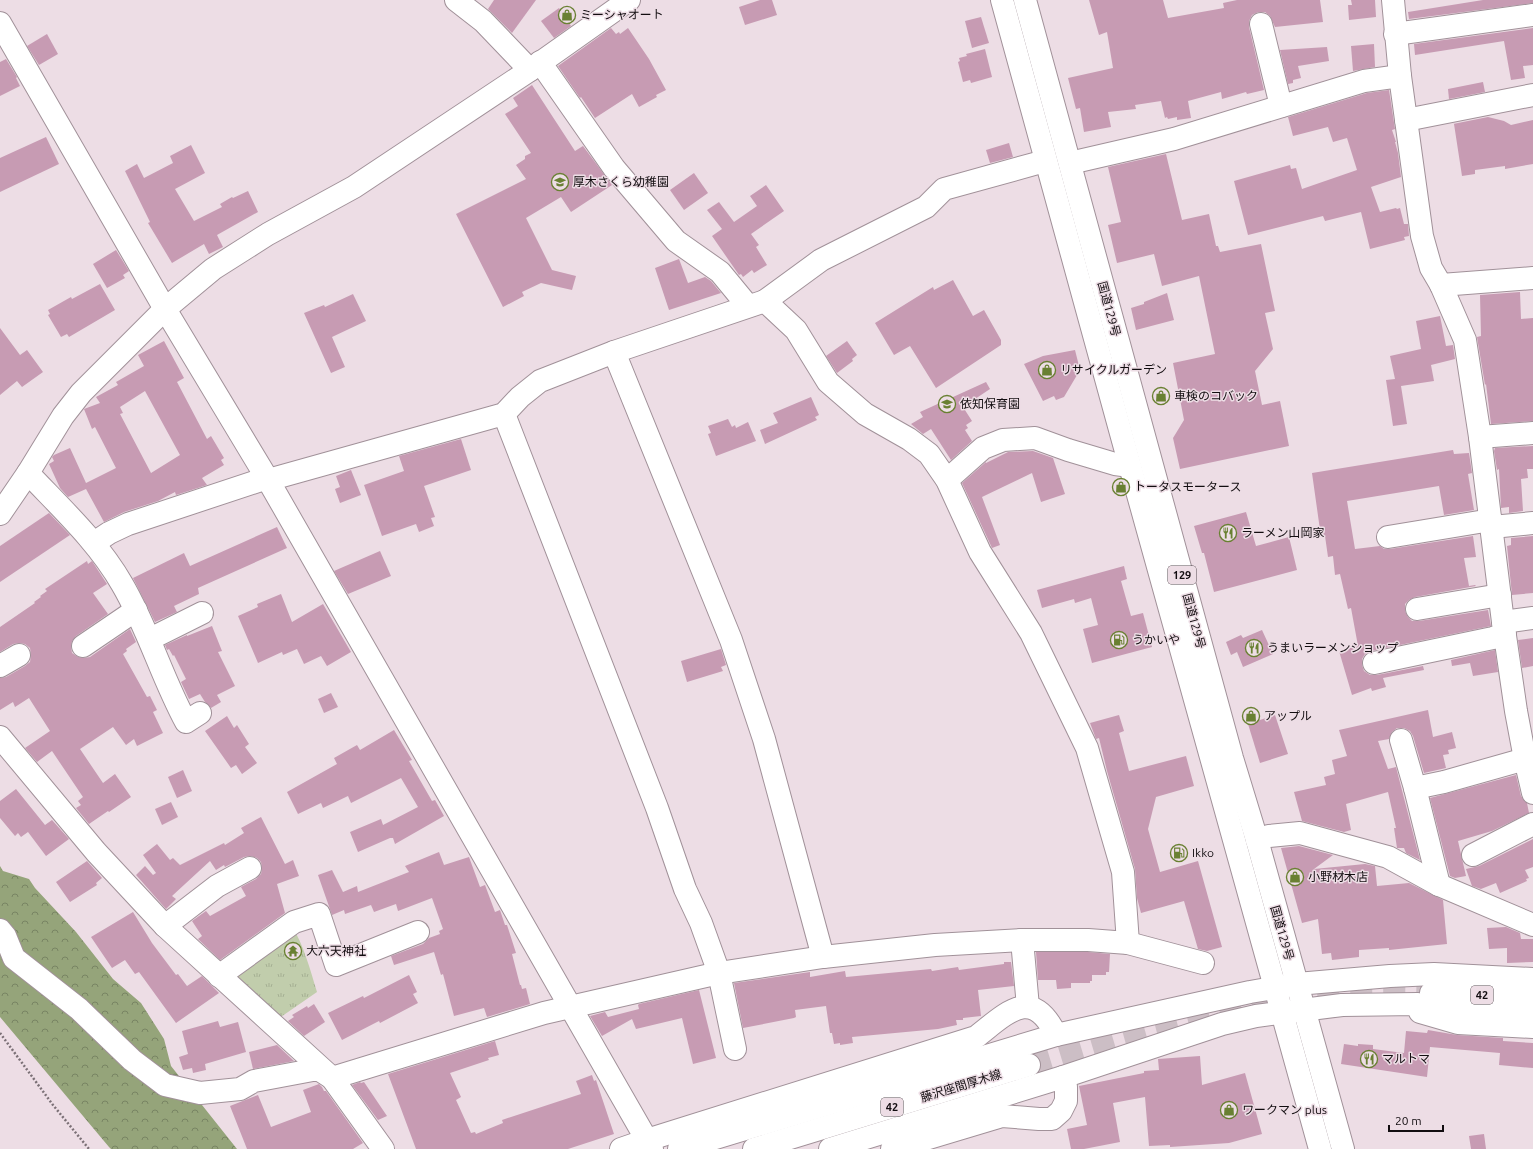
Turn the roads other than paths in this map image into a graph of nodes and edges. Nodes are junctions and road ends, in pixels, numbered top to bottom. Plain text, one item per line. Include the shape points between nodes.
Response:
1 (456, 0) edge
2 (629, 0) edge
3 (1002, 0) edge
4 (1024, 0) edge
5 (1393, 0) edge
6 (1533, 15) edge
7 (0, 23) edge
8 (1261, 24) dead end
9 (1395, 34) junction
10 (535, 66) junction
11 (1400, 76) junction
12 (1533, 95) edge
13 (1281, 106) junction
14 (1406, 120) junction
15 (1045, 161) junction
16 (1070, 163) junction
17 (1533, 278) edge
18 (1441, 285) junction
19 (756, 304) junction
20 (165, 309) junction
21 (614, 352) junction
22 (504, 414) junction
23 (1533, 433) edge
24 (1480, 437) junction
25 (1130, 466) junction
26 (28, 473) junction
27 (267, 479) junction
28 (947, 480) junction
29 (0, 514) edge
30 (1491, 523) junction
31 (1533, 523) edge
32 (1398, 533) dead end
33 (94, 543) junction
34 (1500, 595) junction
35 (1417, 609) dead end
36 (136, 610) junction
37 (191, 614) dead end
38 (1533, 618) edge
39 (1504, 628) junction
40 (150, 639) junction
41 (94, 643) dead end
42 (1374, 663) dead end
43 (1524, 709) edge
44 (186, 722) dead end
45 (0, 737) edge
46 (1401, 740) dead end
47 (1525, 759) junction
48 (1415, 788) junction
49 (1533, 793) edge
50 (1533, 824) edge
51 (1256, 840) junction
52 (1473, 855) dead end
53 (250, 868) dead end
54 (1439, 885) junction
55 (1533, 925) edge
56 (165, 926) junction
57 (0, 930) edge
58 (418, 932) dead end
59 (1022, 940) junction
60 (1128, 943) junction
61 (7, 953) edge
62 (823, 957) junction
63 (1203, 963) dead end
64 (719, 973) junction
65 (220, 976) junction
66 (1533, 979) edge
67 (1297, 984) junction
68 (1276, 988) junction
69 (1432, 993) tunnel mouth
70 (1533, 997) edge
71 (1395, 1004) junction
72 (571, 1007) junction
73 (1028, 1007) junction
74 (1304, 1010) junction
75 (1283, 1012) junction
76 (1533, 1014) edge
77 (1533, 1028) edge
78 (1056, 1035) junction
79 (735, 1049) dead end
80 (1029, 1065) tunnel mouth
81 (1063, 1077) junction
82 (332, 1078) junction
83 (650, 1145) edge
84 (383, 1149) edge
85 (621, 1149) edge
86 (679, 1149) edge
87 (754, 1149) edge
88 (830, 1149) edge
89 (892, 1149) edge
90 (1320, 1149) edge
91 (1343, 1149) edge

1 - 10 main road
2 - 10 main road
3 - 15 main road, 国道129号 / 129
4 - 16 main road, 国道129号 / 129
5 - 9 main road
6 - 9 main road
7 - 20 main road
8 - 13 main road
9 - 11 main road
10 - 19 main road via 614,168 676,241 720,272
10 - 20 main road via 354,187 268,234 213,269
11 - 13 main road via 1364,81
11 - 14 main road
12 - 14 main road
13 - 16 main road via 1174,138
14 - 18 main road via 1422,236 1431,268
15 - 19 main road via 944,189 926,207 821,260
15 - 25 main road, 国道129号 / 129
16 - 51 main road, 国道129号 / 129
17 - 18 main road
18 - 24 main road via 1465,340
19 - 21 main road
19 - 28 main road via 796,330 828,382 865,414 929,454
20 - 26 main road via 81,393 63,416
20 - 27 main road
21 - 22 main road via 540,381
21 - 62 main road via 731,640 764,739
22 - 27 main road
22 - 64 main road via 657,808 684,889 701,923
23 - 24 main road
24 - 30 main road
25 - 28 main road via 1115,464 1034,438 1003,440 983,448
25 - 68 main road, 国道129号 / 129
26 - 29 main road
26 - 33 main road
27 - 33 main road via 128,524
27 - 72 main road
28 - 60 main road via 980,552 1031,633 1087,748 1123,872
30 - 31 main road
30 - 32 main road
30 - 34 main road
33 - 36 main road via 120,592
34 - 35 main road
34 - 39 main road
36 - 40 main road
36 - 41 main road
37 - 40 main road
38 - 39 main road
39 - 42 main road via 1493,638
39 - 43 main road
40 - 44 main road via 154,672 172,696
43 - 47 main road
45 - 56 main road via 96,852
46 - 48 main road
47 - 48 main road
47 - 49 main road
48 - 54 main road
50 - 52 main road
51 - 54 main road via 1300,833 1388,857
51 - 67 main road, 国道129号 / 129
53 - 56 main road via 218,886
54 - 55 main road
56 - 65 main road
57 - 61 main road via 5,936
58 - 65 main road via 336,965 319,914 294,922
59 - 60 main road
59 - 62 main road via 935,945
59 - 73 main road
60 - 63 main road
61 - 82 main road via 79,1009 132,1060 165,1086 200,1093 240,1088 254,1081 318,1069
62 - 64 main road
64 - 72 main road
64 - 79 main road
65 - 82 main road
66 - 67 main road via 1434,974
67 - 68 main road
67 - 74 main road, 国道129号 / 129
68 - 75 main road, 国道129号 / 129
68 - 78 main road
69 - 70 main road, 42
71 - 74 main road via 1328,1005
71 - 76 main road
71 - 77 main road via 1458,1023
72 - 82 main road
72 - 83 main road
73 - 78 main road via 1042,1014
73 - 83 main road via 1010,1011 976,1037
74 - 75 main road
74 - 91 main road, 国道129号 / 129
75 - 81 main road via 1222,1024
75 - 90 main road, 国道129号 / 129
78 - 86 main road
80 - 87 main road, 藤沢座間厚木線 / 42
81 - 88 main road
81 - 89 main road via 1066,1101 1061,1111 1052,1119 1002,1116
82 - 84 main road
83 - 85 main road

